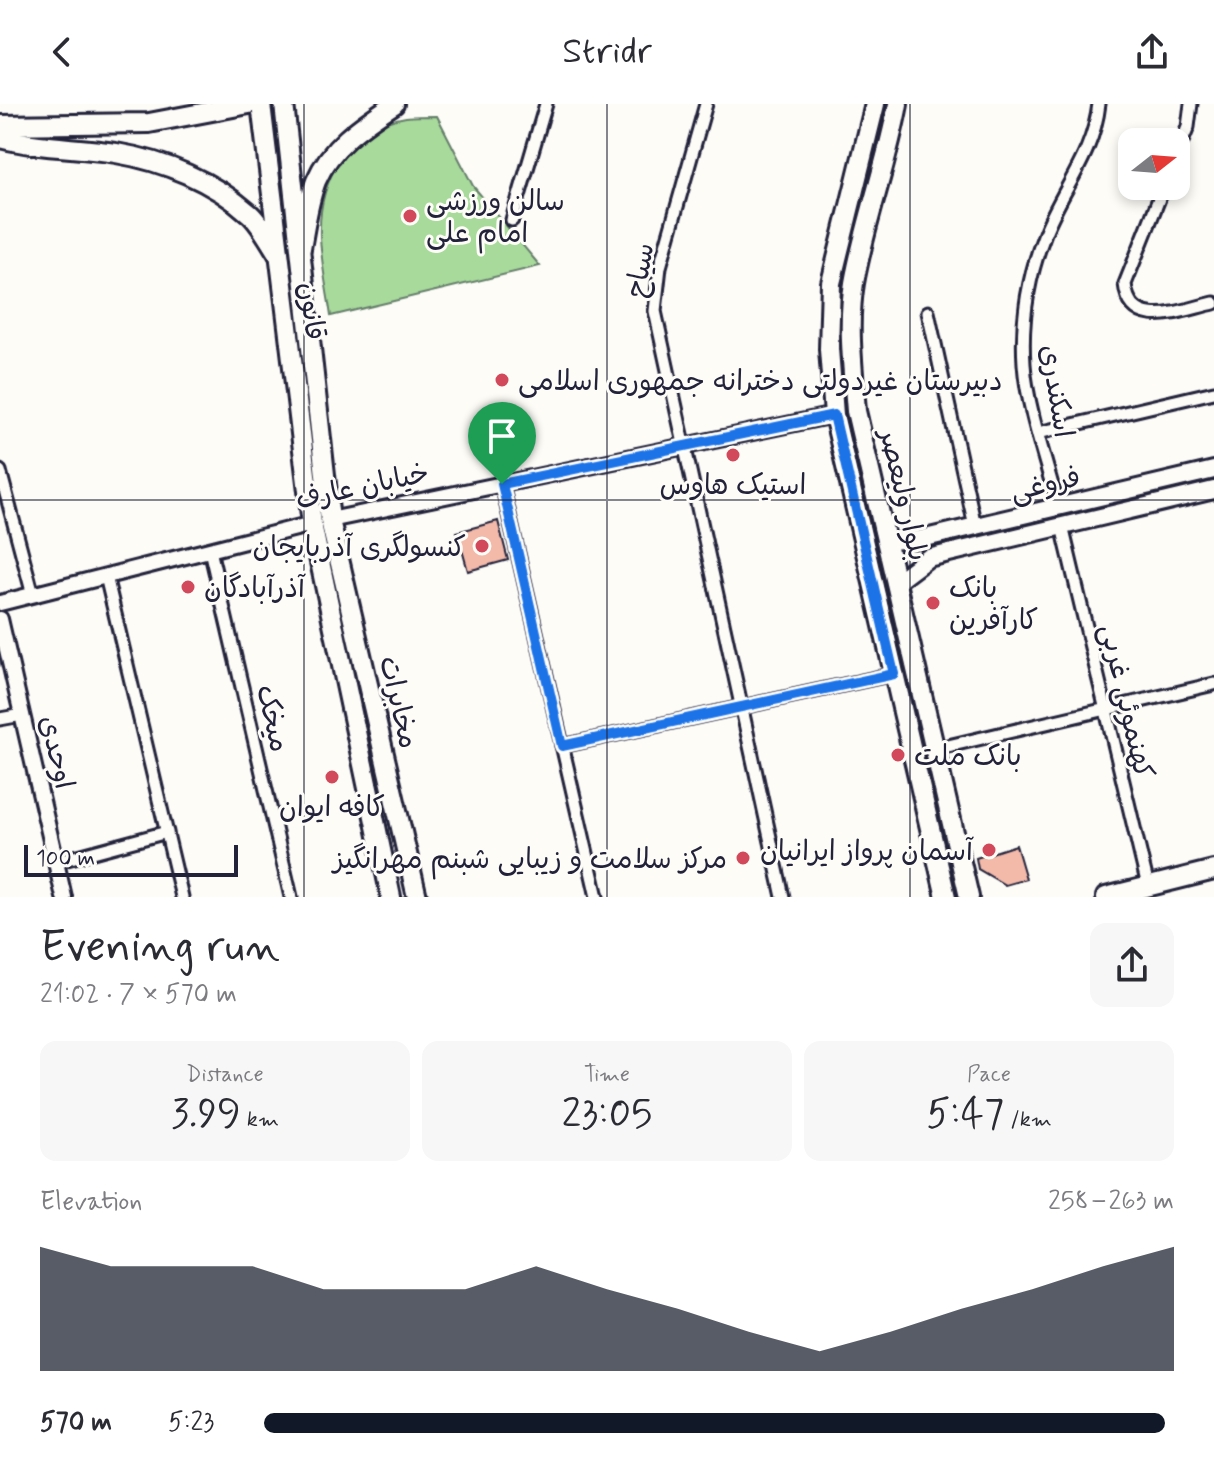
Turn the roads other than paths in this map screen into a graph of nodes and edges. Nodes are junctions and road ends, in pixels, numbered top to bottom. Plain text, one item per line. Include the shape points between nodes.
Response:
1 (261, 104) edge
2 (284, 104) edge
3 (394, 104) edge
4 (546, 104) edge
5 (706, 104) edge
6 (875, 104) edge
7 (898, 104) edge
8 (1099, 104) edge
9 (1191, 104) edge
10 (242, 106) edge
11 (0, 125) edge
12 (1188, 128) edge
13 (0, 138) edge
14 (1158, 200) edge
15 (512, 220) dead end
16 (301, 248) junction
17 (278, 254) junction
18 (1214, 303) edge
19 (928, 312) dead end
20 (1214, 392) edge
21 (834, 415) junction
22 (1038, 433) junction
23 (686, 446) junction
24 (0, 471) edge
25 (1214, 471) edge
26 (502, 484) junction
27 (1214, 490) edge
28 (1058, 507) junction
29 (321, 522) junction
30 (975, 526) junction
31 (1062, 526) junction
32 (887, 541) junction
33 (210, 550) junction
34 (106, 576) junction
35 (896, 582) junction
36 (33, 595) junction
37 (0, 603) edge
38 (0, 619) edge
39 (894, 674) junction
40 (1214, 684) edge
41 (743, 707) junction
42 (1105, 710) junction
43 (926, 711) junction
44 (22, 715) junction
45 (904, 716) junction
46 (0, 719) edge
47 (562, 746) junction
48 (935, 749) junction
49 (167, 832) junction
50 (56, 862) junction
51 (1214, 870) edge
52 (1148, 886) junction
53 (64, 897) edge
54 (182, 897) edge
55 (291, 897) edge
56 (391, 897) edge
57 (417, 897) edge
58 (597, 897) edge
59 (783, 897) edge
60 (946, 897) edge
61 (969, 897) edge
62 (1106, 897) edge

1 - 17 main road, قانون
2 - 16 main road, قانون
3 - 16 main road via 331,153 315,183
4 - 15 street
5 - 23 street, سیاح via 660,267 655,311
6 - 21 main road, بلوار ولیعصر via 831,283
7 - 32 main road, بلوار ولیعصر via 854,286 851,349 856,411
8 - 22 street, اسکندری via 1096,126 1046,231 1026,296 1024,365
9 - 12 street
10 - 11 main road via 149,123
13 - 17 main road via 165,164 251,215
14 - 18 street via 1125,284 1126,297 1145,315
16 - 29 main road, قانون
17 - 29 main road, قانون
19 - 30 street
20 - 22 street
21 - 23 street, خیابان عارف
21 - 39 main road, بلوار ولیعصر
22 - 28 street, اسکندری
23 - 26 street, خیابان عارف
23 - 41 street, سیاح
24 - 36 street
25 - 28 main road, فروغى
26 - 29 street, خیابان عارف
26 - 47 street
27 - 31 main road, فروغى
28 - 30 main road, فروغى
29 - 33 street, خیابان عارف
29 - 56 main road, مخابرات
29 - 57 main road, مخابرات
30 - 32 main road, فروغى
31 - 35 main road, فروغى via 928,558
31 - 42 street, کهنموئی غربی
32 - 35 main road, بلوار ولیعصر
33 - 34 street, خیابان عارف
33 - 55 street, میخک
34 - 36 street, خیابان عارف
34 - 49 street
35 - 43 main road, بلوار ولیعصر
36 - 37 street, خیابان عارف
38 - 44 street, اوحدی
39 - 41 street
39 - 45 main road, بلوار ولیعصر
40 - 42 street
41 - 47 street
41 - 59 street, سیاح
42 - 48 street
42 - 52 street, کهنموئی غربی
43 - 45 main road
43 - 48 main road, بلوار ولیعصر
44 - 46 street
44 - 50 street, اوحدی
45 - 60 main road, بلوار ولیعصر
47 - 58 street
48 - 61 main road, بلوار ولیعصر
49 - 50 street
49 - 54 street
50 - 53 street, اوحدی
51 - 52 main road
52 - 62 main road

